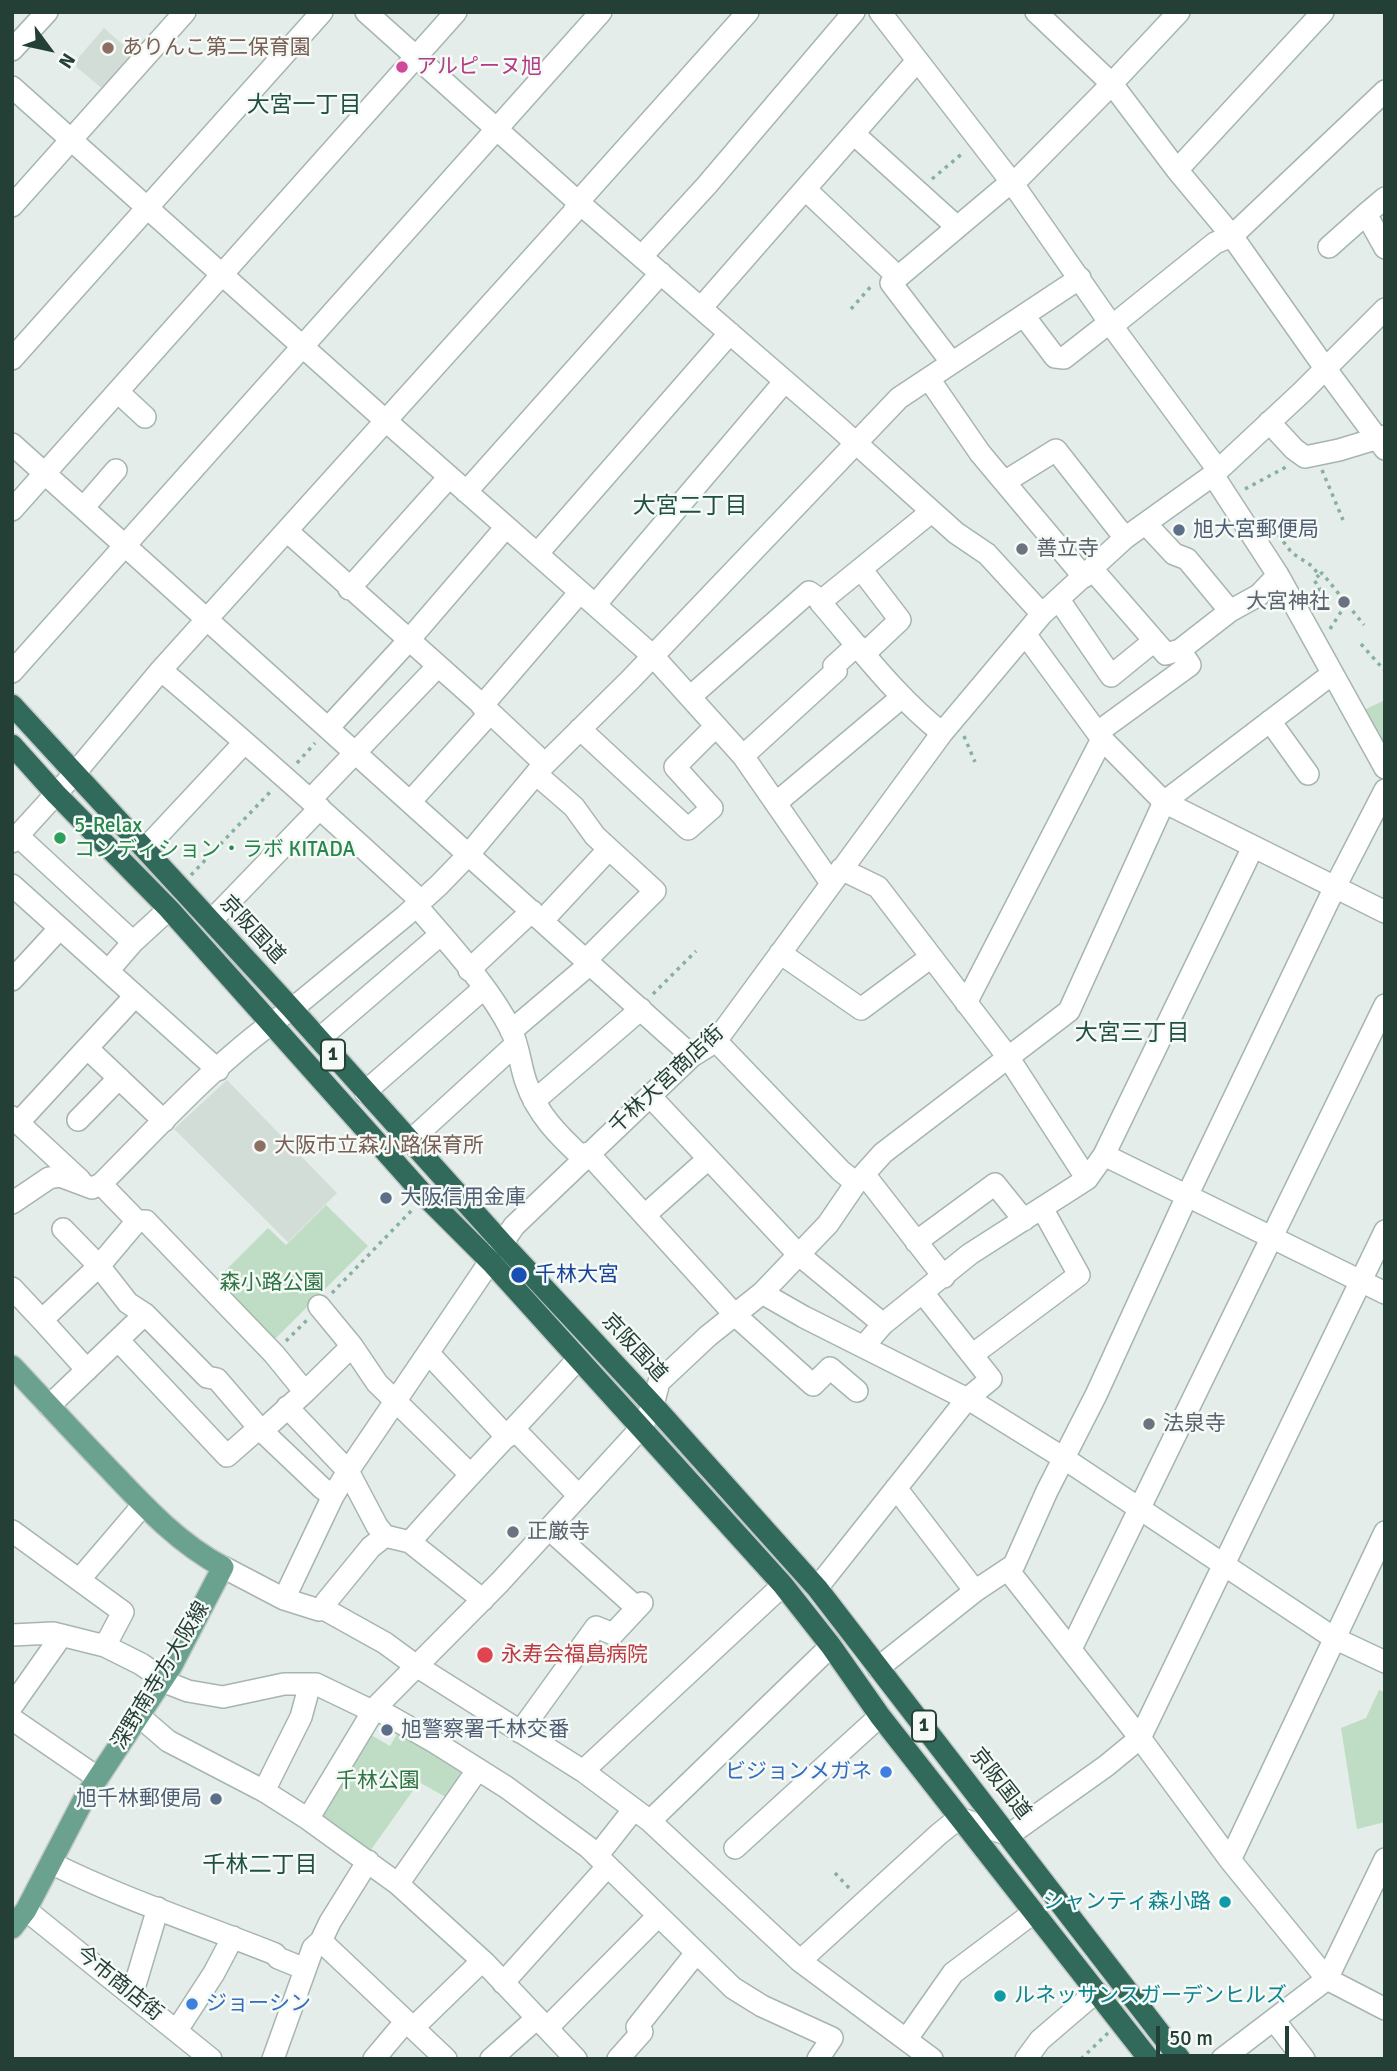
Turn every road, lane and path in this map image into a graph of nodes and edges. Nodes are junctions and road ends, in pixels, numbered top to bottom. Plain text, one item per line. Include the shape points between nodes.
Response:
1 (47, 12) edge
2 (185, 12) edge
3 (322, 12) edge
4 (366, 12) edge
5 (456, 12) edge
6 (601, 12) edge
7 (748, 12) edge
8 (854, 12) edge
9 (880, 12) edge
10 (1036, 12) edge
11 (1179, 12) edge
12 (1323, 12) edge
13 (12, 50) edge
14 (416, 57) junction
15 (916, 61) junction
16 (1112, 84) junction
17 (12, 87) edge
18 (1383, 97) edge
19 (497, 128) junction
20 (854, 134) junction
21 (978, 139) junction
22 (71, 140) junction
23 (1177, 170) junction
24 (1012, 183) junction
25 (805, 189) junction
26 (918, 191) junction
27 (1385, 198) edge
28 (578, 202) junction
29 (12, 206) edge
30 (148, 207) junction
31 (1366, 214) junction
32 (957, 227) junction
33 (1232, 236) junction
34 (1329, 247) dead end
35 (1385, 248) edge
36 (642, 256) junction
37 (893, 272) junction
38 (662, 273) junction
39 (222, 276) junction
40 (1080, 278) junction
41 (701, 307) junction
42 (850, 309) dead end
43 (1385, 309) edge
44 (1024, 316) junction
45 (1111, 324) junction
46 (730, 333) junction
47 (303, 347) junction
48 (12, 359) edge
49 (952, 363) junction
50 (1325, 368) junction
51 (929, 379) junction
52 (785, 381) junction
53 (118, 392) junction
54 (145, 417) dead end
55 (386, 421) junction
56 (1269, 422) junction
57 (1382, 441) edge
58 (855, 443) junction
59 (12, 444) edge
60 (1310, 456) junction
61 (116, 470) dead end
62 (1216, 472) junction
63 (45, 473) junction
64 (449, 477) junction
65 (1006, 481) junction
66 (1243, 490) dead end
67 (466, 492) junction
68 (84, 507) junction
69 (12, 510) edge
70 (931, 512) junction
71 (1343, 520) dead end
72 (1146, 524) junction
73 (506, 527) junction
74 (287, 531) junction
75 (1125, 538) junction
76 (125, 545) junction
77 (1288, 548) dead end
78 (537, 554) junction
79 (861, 569) junction
80 (1088, 573) junction
81 (1323, 573) junction
82 (1278, 575) junction
83 (349, 589) junction
84 (1307, 598) dead end
85 (588, 599) junction
86 (1059, 600) junction
87 (822, 601) junction
88 (1346, 604) junction
89 (1230, 611) junction
90 (1042, 614) junction
91 (208, 619) junction
92 (1364, 625) dead end
93 (1025, 634) junction
94 (410, 640) junction
95 (1154, 641) junction
96 (1361, 644) dead end
97 (860, 649) junction
98 (1318, 649) junction
99 (1180, 650) junction
100 (653, 656) junction
101 (438, 666) junction
102 (161, 670) junction
103 (1385, 671) edge
104 (12, 672) edge
105 (1332, 674) junction
106 (690, 697) junction
107 (902, 697) junction
108 (12, 705) edge
109 (486, 709) junction
110 (958, 713) junction
111 (1270, 721) junction
112 (716, 726) junction
113 (328, 728) junction
114 (580, 729) junction
115 (942, 733) junction
116 (1100, 735) junction
117 (244, 743) junction
118 (12, 745) edge
119 (355, 752) junction
120 (743, 756) junction
121 (975, 762) dead end
122 (1385, 768) edge
123 (540, 769) junction
124 (75, 773) junction
125 (1308, 774) dead end
126 (284, 777) junction
127 (1385, 790) edge
128 (56, 794) junction
129 (410, 802) junction
130 (1164, 802) junction
131 (776, 803) junction
132 (316, 804) junction
133 (15, 839) edge
134 (1253, 847) junction
135 (145, 849) junction
136 (609, 849) junction
137 (469, 855) junction
138 (836, 876) junction
139 (12, 885) edge
140 (180, 887) junction
141 (1335, 887) junction
142 (419, 903) junction
143 (169, 909) junction
144 (1385, 912) edge
145 (537, 916) junction
146 (211, 921) junction
147 (60, 928) junction
148 (440, 935) junction
149 (133, 942) junction
150 (696, 951) dead end
151 (780, 953) junction
152 (931, 957) junction
153 (588, 962) junction
154 (469, 970) junction
155 (108, 971) junction
156 (12, 981) edge
157 (483, 989) junction
158 (135, 996) junction
159 (966, 1003) junction
160 (1385, 1004) edge
161 (640, 1008) junction
162 (292, 1009) junction
163 (272, 1022) junction
164 (514, 1038) junction
165 (319, 1039) junction
166 (716, 1041) junction
167 (87, 1048) junction
168 (692, 1056) junction
169 (1008, 1057) junction
170 (218, 1070) junction
171 (119, 1078) junction
172 (365, 1092) junction
173 (650, 1096) junction
174 (534, 1101) junction
175 (15, 1120) edge
176 (78, 1120) dead end
177 (164, 1121) junction
178 (410, 1141) junction
179 (1104, 1155) junction
180 (586, 1156) junction
181 (708, 1159) junction
182 (860, 1179) junction
183 (1087, 1179) junction
184 (94, 1185) junction
185 (425, 1196) junction
186 (1187, 1196) junction
187 (12, 1203) edge
188 (1042, 1208) junction
189 (645, 1215) junction
190 (1024, 1220) junction
191 (137, 1221) junction
192 (63, 1229) dead end
193 (1385, 1231) edge
194 (1272, 1237) junction
195 (916, 1242) junction
196 (503, 1244) junction
197 (798, 1254) junction
198 (491, 1262) junction
199 (99, 1266) junction
200 (944, 1277) junction
201 (1361, 1281) junction
202 (12, 1289) edge
203 (762, 1293) junction
204 (923, 1293) junction
205 (1385, 1293) edge
206 (319, 1306) junction
207 (145, 1314) junction
208 (735, 1315) junction
209 (42, 1320) junction
210 (883, 1324) junction
211 (118, 1340) junction
212 (352, 1346) junction
213 (864, 1346) junction
214 (274, 1354) junction
215 (429, 1354) junction
216 (972, 1355) junction
217 (577, 1360) junction
218 (87, 1370) junction
219 (15, 1374) edge
220 (857, 1391) dead end
221 (305, 1392) junction
222 (967, 1399) junction
223 (395, 1401) junction
224 (653, 1405) junction
225 (49, 1406) junction
226 (288, 1407) junction
227 (641, 1428) junction
228 (261, 1429) junction
229 (511, 1433) junction
230 (1065, 1459) junction
231 (348, 1471) junction
232 (470, 1474) junction
233 (896, 1488) junction
234 (332, 1496) junction
235 (579, 1496) junction
236 (142, 1505) junction
237 (1139, 1510) junction
238 (549, 1529) junction
239 (12, 1531) edge
240 (1385, 1532) edge
241 (385, 1536) junction
242 (410, 1542) junction
243 (215, 1563) junction
244 (1224, 1565) junction
245 (1008, 1570) junction
246 (79, 1580) junction
247 (783, 1585) junction
248 (817, 1588) junction
249 (975, 1591) junction
250 (285, 1599) junction
251 (482, 1600) junction
252 (322, 1610) junction
253 (12, 1635) edge
254 (62, 1635) junction
255 (1334, 1638) junction
256 (105, 1646) junction
257 (831, 1646) junction
258 (1072, 1648) junction
259 (1385, 1662) edge
260 (415, 1665) junction
261 (878, 1668) junction
262 (164, 1679) junction
263 (310, 1684) junction
264 (12, 1706) edge
265 (374, 1710) junction
266 (139, 1716) junction
267 (880, 1716) junction
268 (12, 1719) edge
269 (520, 1732) junction
270 (1140, 1738) junction
271 (478, 1769) junction
272 (583, 1771) junction
273 (98, 1778) junction
274 (264, 1791) junction
275 (642, 1815) junction
276 (959, 1818) junction
277 (308, 1819) junction
278 (1009, 1835) junction
279 (735, 1848) dead end
280 (1385, 1859) edge
281 (1230, 1860) junction
282 (368, 1861) junction
283 (602, 1862) junction
284 (51, 1863) junction
285 (398, 1884) junction
286 (158, 1908) junction
287 (26, 1910) junction
288 (1033, 1913) junction
289 (658, 1916) junction
290 (12, 1928) edge
291 (233, 1937) junction
292 (321, 1941) junction
293 (696, 1953) junction
294 (482, 1961) junction
295 (800, 1961) junction
296 (305, 1969) junction
297 (1326, 1979) junction
298 (503, 1983) junction
299 (1096, 1992) junction
300 (132, 1995) junction
301 (1385, 2009) edge
302 (1274, 2020) junction
303 (1120, 2022) junction
304 (542, 2023) junction
305 (410, 2024) junction
306 (177, 2030) junction
307 (906, 2040) junction
308 (211, 2059) edge
309 (273, 2059) edge
310 (374, 2059) edge
311 (446, 2059) edge
312 (491, 2059) edge
313 (576, 2059) edge
314 (618, 2059) edge
315 (818, 2059) edge
316 (932, 2059) edge
317 (1026, 2059) edge
318 (1081, 2059) edge
319 (1149, 2059) edge
320 (1180, 2059) edge
321 (1222, 2059) edge
322 (1304, 2059) edge

1 - 13 street
2 - 22 street
3 - 30 street
4 - 14 street
5 - 14 street
6 - 19 street
7 - 28 street
8 - 36 street
9 - 15 street
10 - 16 street
11 - 16 street
12 - 23 street
14 - 19 street
14 - 39 street
15 - 20 street
15 - 21 street
16 - 23 street
16 - 24 street
17 - 22 street
18 - 33 street
19 - 28 street
19 - 47 street
20 - 25 street
20 - 26 street
21 - 24 street
21 - 26 path
22 - 29 street
22 - 30 street
23 - 33 street
24 - 32 street
24 - 40 street
25 - 37 street
25 - 41 street
26 - 32 street
27 - 31 street
28 - 36 street
28 - 55 street
30 - 39 street
30 - 48 street
31 - 34 street
31 - 35 street
32 - 37 street
33 - 45 street via 1216,243
33 - 50 street
36 - 38 street
37 - 42 path
37 - 49 street via 891,283
38 - 41 street
38 - 67 street
39 - 47 street
39 - 53 street
40 - 44 street
40 - 45 street
41 - 46 street
43 - 50 street, 千林大宮商店街
44 - 45 street via 1055,357 1064,358
44 - 49 street
45 - 62 street
46 - 52 street
46 - 78 street
47 - 55 street
47 - 76 street
49 - 51 street
50 - 56 street, 千林大宮商店街
50 - 57 street
51 - 58 street via 899,398
51 - 65 street
52 - 58 street
52 - 85 street
53 - 54 street
53 - 63 street
55 - 64 street
55 - 74 street
56 - 60 street via 1294,449
56 - 62 street, 千林大宮商店街
57 - 60 street
58 - 70 street
58 - 100 street
59 - 63 street
60 - 66 path
60 - 71 path
61 - 68 street
62 - 72 street, 千林大宮商店街
62 - 82 street
63 - 68 street
63 - 69 street
64 - 67 street
64 - 83 street
65 - 75 street via 1056,450
65 - 80 street
67 - 73 street
68 - 76 street
70 - 79 street
70 - 90 street via 987,554
72 - 75 street, 千林大宮商店街
72 - 89 street via 1174,554 1187,559
73 - 78 street
73 - 94 street
74 - 83 street
74 - 91 street
75 - 80 street, 千林大宮商店街
76 - 91 street
76 - 104 street
77 - 81 path
78 - 85 street
79 - 87 street
79 - 97 street via 900,620
80 - 86 street, 千林大宮商店街
80 - 95 street
81 - 84 path via 1314,580 1320,589
81 - 88 path
82 - 89 street via 1259,595
82 - 98 street
83 - 94 street
85 - 100 street
85 - 109 street
86 - 90 street, 千林大宮商店街
86 - 95 street via 1111,676
87 - 97 street
87 - 106 street via 809,592
88 - 92 path
88 - 98 path
89 - 99 street
90 - 93 street, 千林大宮商店街
91 - 102 street
91 - 113 street
93 - 110 street, 千林大宮商店街
93 - 116 street
94 - 101 street
94 - 113 street
95 - 99 street via 1166,654
96 - 103 path
97 - 107 street
97 - 120 street via 834,666 836,671
98 - 105 street
99 - 116 street via 1190,664
100 - 106 street
100 - 114 street
101 - 109 street
101 - 119 street
102 - 117 street
102 - 124 street
105 - 111 street
105 - 122 street
106 - 112 street
107 - 115 street
107 - 131 street
108 - 124 highway, 京阪国道 / 1
109 - 123 street
109 - 129 street
110 - 115 street, 千林大宮商店街
110 - 121 path
111 - 125 street
111 - 130 street
112 - 114 street via 675,767 712,808 688,829
112 - 120 street
113 - 119 street
113 - 126 path
114 - 123 street
115 - 138 street, 千林大宮商店街
116 - 130 street
116 - 159 street
117 - 126 street
117 - 135 street
118 - 128 highway, 1
119 - 129 street
119 - 132 street
120 - 131 street
123 - 136 street
123 - 137 street
124 - 128 street
124 - 135 highway, 京阪国道 / 1
126 - 132 street
126 - 140 path
127 - 141 street
128 - 133 street
128 - 143 highway, 1
129 - 137 street
130 - 134 street
130 - 169 street via 1069,1011
131 - 138 street
132 - 142 street
132 - 146 street
133 - 149 street
134 - 141 street
134 - 179 street
135 - 140 highway, 京阪国道 / 1
136 - 145 street
136 - 153 street via 655,891
137 - 142 street
137 - 145 street
138 - 151 street, 千林大宮商店街
138 - 152 street via 878,887
139 - 147 street
140 - 146 highway, 京阪国道 / 1
141 - 144 street
141 - 186 street
142 - 148 street
142 - 162 street
143 - 149 street
143 - 163 highway, 1
145 - 153 street
145 - 154 street
146 - 162 highway, 京阪国道 / 1
147 - 155 street
147 - 156 street
148 - 154 street
148 - 165 street
149 - 155 street
150 - 161 path
151 - 152 street via 861,1009
151 - 166 street, 千林大宮商店街
152 - 159 street
153 - 161 street
153 - 164 street
154 - 157 street
155 - 158 street
157 - 164 street
157 - 172 street
158 - 167 street
158 - 170 street
159 - 169 street
160 - 194 street
161 - 168 street
161 - 174 street
162 - 163 street
162 - 165 highway, 京阪国道 / 1
163 - 170 street
163 - 185 highway, 1
164 - 174 street
164 - 178 street
165 - 172 highway, 京阪国道 / 1
166 - 168 street, 千林大宮商店街
166 - 182 street via 841,1171
167 - 171 street
167 - 175 street
168 - 173 street, 千林大宮商店街
169 - 182 street via 883,1153
169 - 183 street
170 - 177 street
171 - 176 street
171 - 177 street
172 - 178 highway, 京阪国道 / 1
173 - 180 street, 千林大宮商店街
173 - 181 street
174 - 180 street via 550,1127
175 - 184 street
177 - 184 street
178 - 196 highway, 京阪国道 / 1
179 - 183 street
179 - 186 street
180 - 189 street
180 - 196 street, 千林大宮商店街 via 514,1226
181 - 189 street
181 - 197 street
182 - 195 street
182 - 197 street via 828,1224
183 - 188 street
184 - 187 street via 60,1176 49,1178
184 - 191 street
185 - 198 highway, 1
185 - 206 path
186 - 194 street
186 - 230 street
188 - 190 street
188 - 216 street via 1079,1275
189 - 208 street
190 - 195 street via 995,1184
190 - 200 street via 970,1254
191 - 199 street
191 - 214 street via 146,1222
192 - 199 street
193 - 201 street
194 - 201 street
194 - 237 street
195 - 200 street
196 - 198 street, 千林大宮商店街
196 - 224 highway, 京阪国道 / 1
197 - 203 street
197 - 210 street
198 - 215 street, 千林大宮商店街 via 457,1322
198 - 217 highway, 1
199 - 207 street via 128,1303
199 - 209 street
200 - 204 street
201 - 205 street
201 - 244 street
202 - 209 street
203 - 208 street
203 - 213 street
204 - 210 street
204 - 216 street
206 - 212 street
206 - 214 path
207 - 211 street
207 - 228 street via 207,1377 216,1379
208 - 220 street via 813,1385 830,1368
208 - 224 street via 659,1382
209 - 218 street
210 - 213 street
211 - 218 street
211 - 228 street via 226,1456
212 - 221 street
212 - 223 street
213 - 222 street
214 - 221 street
215 - 223 street, 千林大宮商店街
215 - 229 street
216 - 222 street via 991,1380
217 - 227 highway, 1
217 - 229 street
218 - 225 street
219 - 225 main road
221 - 226 street
222 - 230 street
222 - 233 street
223 - 231 street, 千林大宮商店街
223 - 232 street
224 - 227 street
224 - 248 highway, 京阪国道 / 1
225 - 236 main road
226 - 228 street
226 - 231 street
227 - 235 street
227 - 247 highway, 1
228 - 234 street
229 - 232 street
229 - 235 street
230 - 237 street
230 - 245 street
231 - 234 street, 千林大宮商店街
231 - 241 street
232 - 242 street
233 - 248 street
233 - 249 street
234 - 250 street, 千林大宮商店街
235 - 238 street
236 - 243 main road
236 - 246 street
237 - 244 street
237 - 258 street
238 - 251 street
238 - 269 street via 640,1606 613,1634 596,1626
239 - 246 street
240 - 255 street
241 - 242 street
241 - 252 street via 371,1547
242 - 251 street
243 - 250 street
243 - 262 main road, 深野南寺方大阪線
244 - 255 street
244 - 270 street
245 - 249 street
245 - 258 street
246 - 256 street via 123,1612
247 - 257 highway, 1
247 - 272 street
248 - 261 highway, 京阪国道 / 1
249 - 261 street
250 - 252 street
251 - 260 street
252 - 260 street
253 - 254 street
254 - 256 street
254 - 264 street
255 - 259 street
255 - 281 street
256 - 262 street
257 - 267 highway, 1
257 - 275 street
258 - 270 street
260 - 265 street
260 - 269 street
261 - 278 highway, 京阪国道 / 1
262 - 263 street via 188,1690 223,1697 284,1684
262 - 266 main road, 深野南寺方大阪線
263 - 265 street
263 - 274 street via 301,1717
265 - 271 street
265 - 277 street
266 - 273 main road, 深野南寺方大阪線
266 - 274 street via 168,1741
267 - 276 highway, 1
267 - 279 street
268 - 273 street
269 - 272 street
270 - 278 street
270 - 281 street
271 - 283 street via 578,1839
271 - 285 street
272 - 275 street
273 - 284 main road, 深野南寺方大阪線
274 - 277 street
275 - 283 street
275 - 295 street
276 - 278 street
276 - 288 highway, 1
276 - 295 street
277 - 282 street
278 - 320 highway, 京阪国道 / 1
280 - 297 street
281 - 297 street
282 - 285 street
282 - 292 street
283 - 289 street
283 - 298 street
284 - 286 street via 96,1886
284 - 287 main road, 深野南寺方大阪線
285 - 294 street
286 - 291 street
286 - 300 street
287 - 290 main road, 深野南寺方大阪線
287 - 300 street, 今市商店街
288 - 299 highway, 1
288 - 307 street via 953,1973
289 - 293 street
289 - 304 street
291 - 296 street
291 - 306 street
292 - 296 street
292 - 305 street
293 - 314 street via 636,2027 642,2032
293 - 315 street via 742,1994 832,2038
294 - 298 street
294 - 305 street
295 - 307 street
296 - 309 street
297 - 301 street
297 - 302 street
298 - 304 street
299 - 303 highway, 1
299 - 317 street via 1040,2040
300 - 306 street, 今市商店街
302 - 321 street
302 - 322 street
303 - 318 path
303 - 319 highway, 1
304 - 312 street
304 - 313 street
305 - 310 street
305 - 311 street
306 - 308 street, 今市商店街
307 - 316 street

